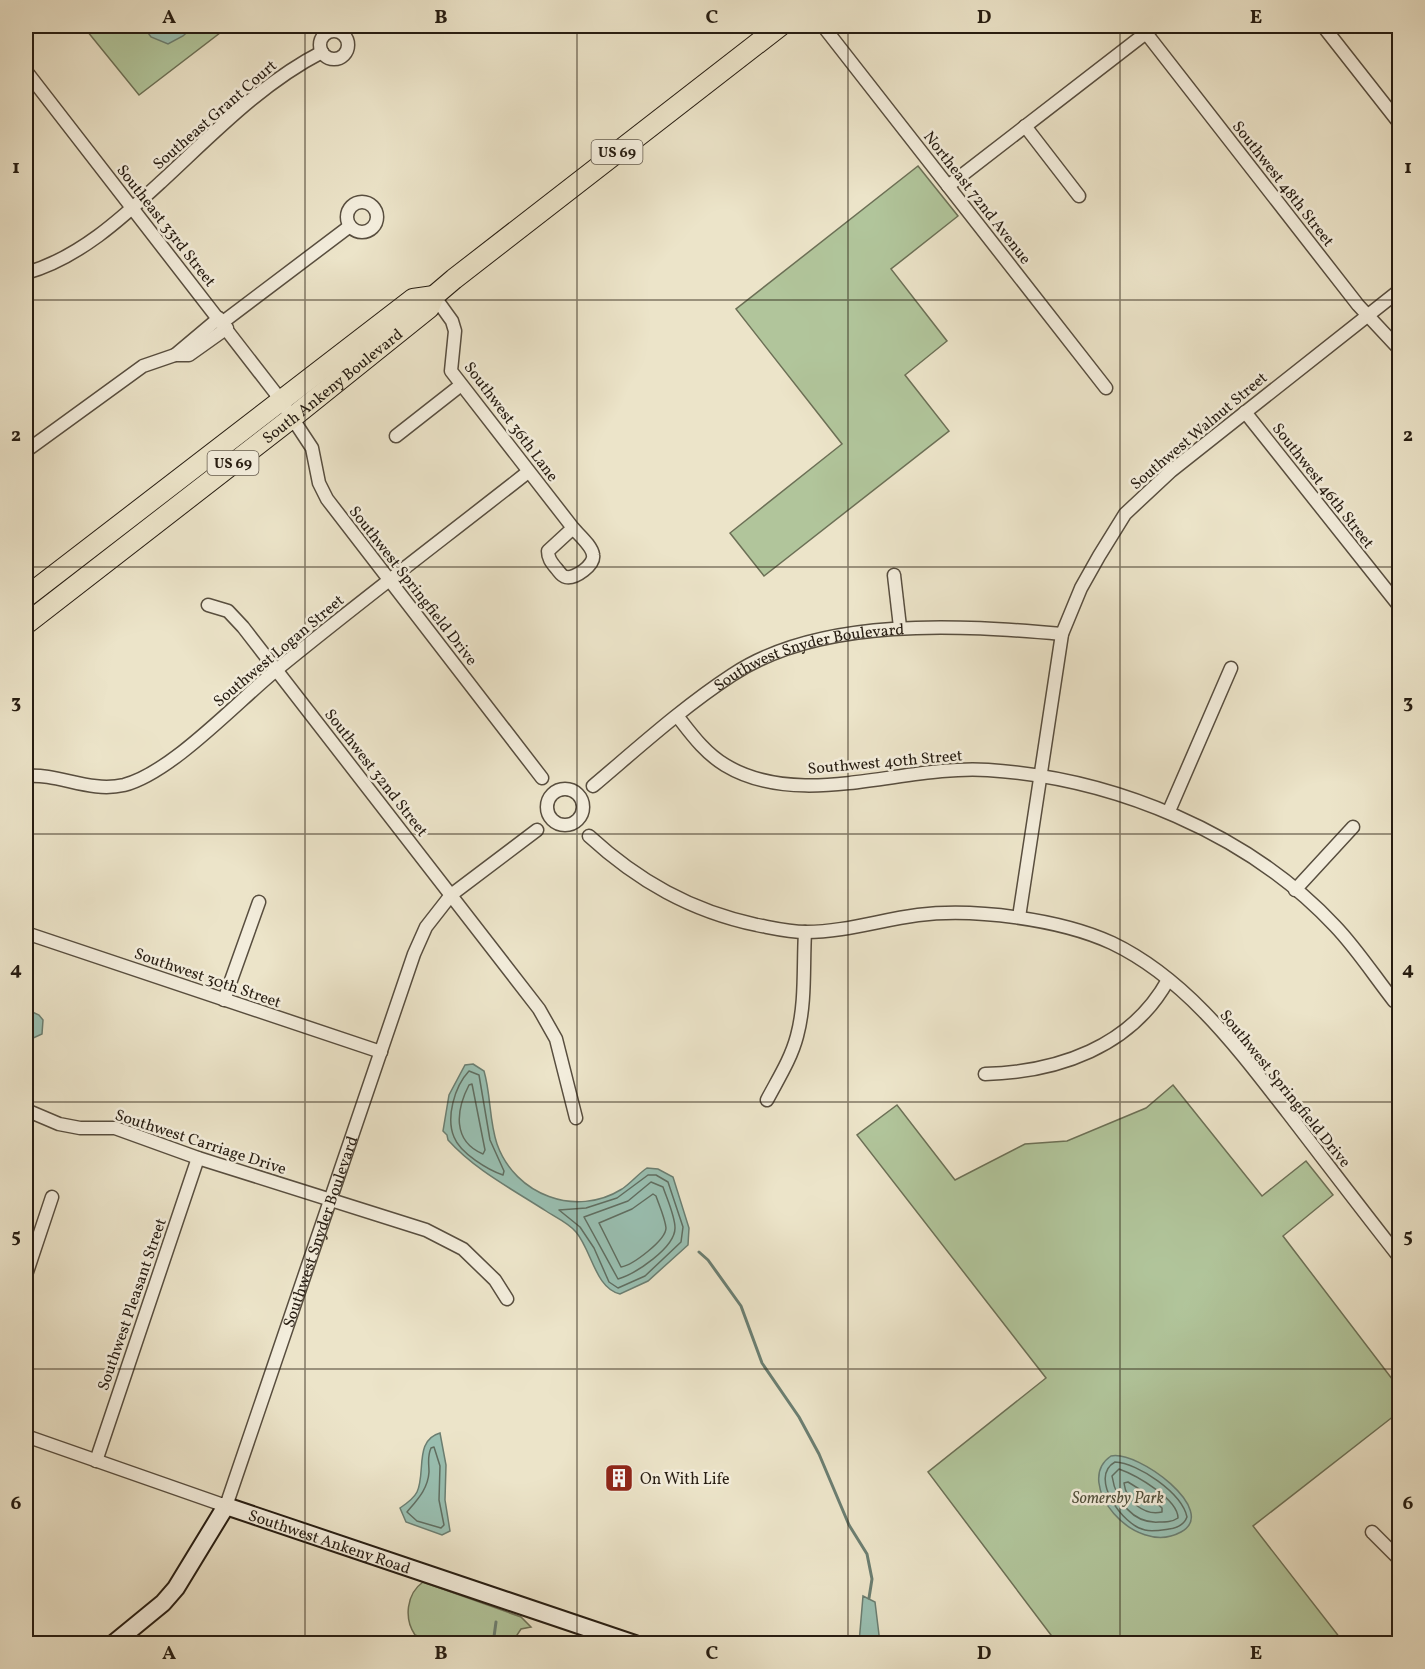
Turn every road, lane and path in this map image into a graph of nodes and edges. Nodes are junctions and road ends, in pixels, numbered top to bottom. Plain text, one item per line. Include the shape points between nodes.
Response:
1 (780, 26) edge
2 (823, 26) edge
3 (1323, 26) edge
4 (1150, 29) edge
5 (322, 52) dead end
6 (26, 71) edge
7 (1400, 124) edge
8 (1025, 126) junction
9 (948, 186) junction
10 (1079, 196) dead end
11 (132, 208) junction
12 (350, 226) dead end
13 (26, 273) edge
14 (1400, 290) edge
15 (434, 296) junction
16 (1368, 315) junction
17 (223, 323) junction
18 (1400, 350) edge
19 (461, 385) junction
20 (1106, 388) dead end
21 (281, 400) junction
22 (1245, 412) junction
23 (293, 417) junction
24 (396, 436) dead end
25 (26, 451) edge
26 (528, 472) junction
27 (573, 528) dead end
28 (894, 575) dead end
29 (390, 580) junction
30 (26, 597) edge
31 (208, 605) dead end
32 (1400, 607) edge
33 (26, 624) edge
34 (900, 627) junction
35 (1062, 634) junction
36 (1231, 668) dead end
37 (277, 669) junction
38 (678, 717) junction
39 (26, 776) edge
40 (1039, 776) junction
41 (542, 778) junction
42 (592, 786) junction
43 (559, 790) junction
44 (576, 791) junction
45 (549, 801) junction
46 (583, 807) junction
47 (1169, 811) junction
48 (548, 814) junction
49 (563, 825) junction
50 (1353, 827) dead end
51 (537, 830) junction
52 (589, 836) junction
53 (1295, 890) junction
54 (451, 895) junction
55 (259, 902) dead end
56 (1019, 917) junction
57 (805, 932) junction
58 (26, 933) edge
59 (1168, 980) junction
60 (224, 1000) junction
61 (1400, 1003) edge
62 (381, 1052) junction
63 (985, 1074) dead end
64 (767, 1100) dead end
65 (26, 1110) edge
66 (576, 1118) dead end
67 (198, 1158) junction
68 (52, 1197) dead end
69 (331, 1199) junction
70 (1400, 1258) edge
71 (26, 1275) edge
72 (507, 1299) dead end
73 (26, 1437) edge
74 (96, 1461) junction
75 (226, 1506) junction
76 (1372, 1532) dead end
77 (1400, 1560) edge
78 (113, 1644) edge
79 (635, 1644) edge

1 - 15 main road, South Ankeny Boulevard / US 69
2 - 9 street, Northeast 72nd Avenue
3 - 7 street
4 - 8 street
4 - 16 street, Southwest 48th Street
5 - 11 street, Southeast Grant Court via 294,67 251,100
6 - 11 street, Southeast 33rd Street
8 - 9 street
8 - 10 street
9 - 20 street, Northeast 72nd Avenue
11 - 13 street, Southeast Grant Court via 81,248
11 - 17 street, Southeast 33rd Street
12 - 17 street
14 - 16 street, Southwest Walnut Street
15 - 19 street, Southwest 36th Lane via 452,321 455,331 451,371
15 - 21 main road, South Ankeny Boulevard / US 69 via 413,299
15 - 23 main road, South Ankeny Boulevard / US 69 via 429,308
16 - 18 street, Southwest 48th Street
16 - 22 street, Southwest Walnut Street
17 - 21 street, Southeast 33rd Street
17 - 25 street via 194,352 143,366
19 - 24 street
19 - 26 street, Southwest 36th Lane
21 - 23 street, Southwest Springfield Drive
21 - 30 main road, South Ankeny Boulevard / US 69
22 - 32 street, Southwest 46th Street
22 - 35 street, Southwest Walnut Street via 1125,513 1081,588
23 - 29 street, Southwest Springfield Drive via 312,448 319,483 327,499
23 - 33 main road, South Ankeny Boulevard / US 69
26 - 27 street, Southwest 36th Lane
26 - 29 street, Southwest Logan Street
28 - 34 street
29 - 37 street, Southwest Logan Street
29 - 41 street, Southwest Springfield Drive
31 - 37 street, Southwest 32nd Street via 228,611
34 - 35 street, Southwest Snyder Boulevard via 972,626
34 - 38 street, Southwest Snyder Boulevard via 776,653 733,674
35 - 40 street, Southwest Walnut Street
36 - 47 street
37 - 39 street, Southwest Logan Street via 208,731 149,774 124,784 100,787 55,777
37 - 54 street, Southwest 32nd Street
38 - 40 street, Southwest 40th Street via 701,747 726,766 770,783 849,782 931,770 987,769
38 - 42 street, Southwest Snyder Boulevard
40 - 47 street, Southwest 40th Street
40 - 56 street, Southwest Walnut Street
41 - 43 street
41 - 45 street
42 - 44 street, Southwest Snyder Boulevard
42 - 46 street, Southwest Snyder Boulevard
43 - 44 street
43 - 45 street
44 - 46 street
45 - 48 street
46 - 49 street via 577,821
46 - 52 street
47 - 53 street, Southwest 40th Street via 1242,851
48 - 49 street
48 - 51 street, Southwest Snyder Boulevard
49 - 51 street, Southwest Snyder Boulevard
49 - 52 street, Southwest Springfield Drive
50 - 53 street
51 - 54 street, Southwest Snyder Boulevard
52 - 57 street, Southwest Springfield Drive via 626,868 672,897 736,920
53 - 61 street, Southwest 40th Street via 1335,927 1394,1001
54 - 62 street, Southwest Snyder Boulevard via 437,909 420,939
54 - 66 street, Southwest 32nd Street via 548,1023 556,1039
55 - 60 street
56 - 57 street, Southwest Springfield Drive via 921,915
56 - 59 street, Southwest Springfield Drive via 1111,943
57 - 64 street via 798,1035
58 - 60 street, Southwest 30th Street
59 - 63 street via 1158,999 1108,1043 1059,1064 1018,1073
59 - 70 street, Southwest Springfield Drive via 1246,1058
60 - 62 street, Southwest 30th Street
62 - 69 street, Southwest Snyder Boulevard
65 - 67 street, Southwest Carriage Drive via 70,1126 115,1128
67 - 69 street, Southwest Carriage Drive
67 - 74 street, Southwest Pleasant Street
68 - 71 street
69 - 72 street, Southwest Carriage Drive via 446,1238 486,1270
69 - 75 street, Southwest Snyder Boulevard
73 - 74 street, Southwest Ankeny Road
74 - 75 street, Southwest Ankeny Road
75 - 78 street, Southwest Snyder Boulevard via 176,1588
75 - 79 street, Southwest Ankeny Road
76 - 77 street

